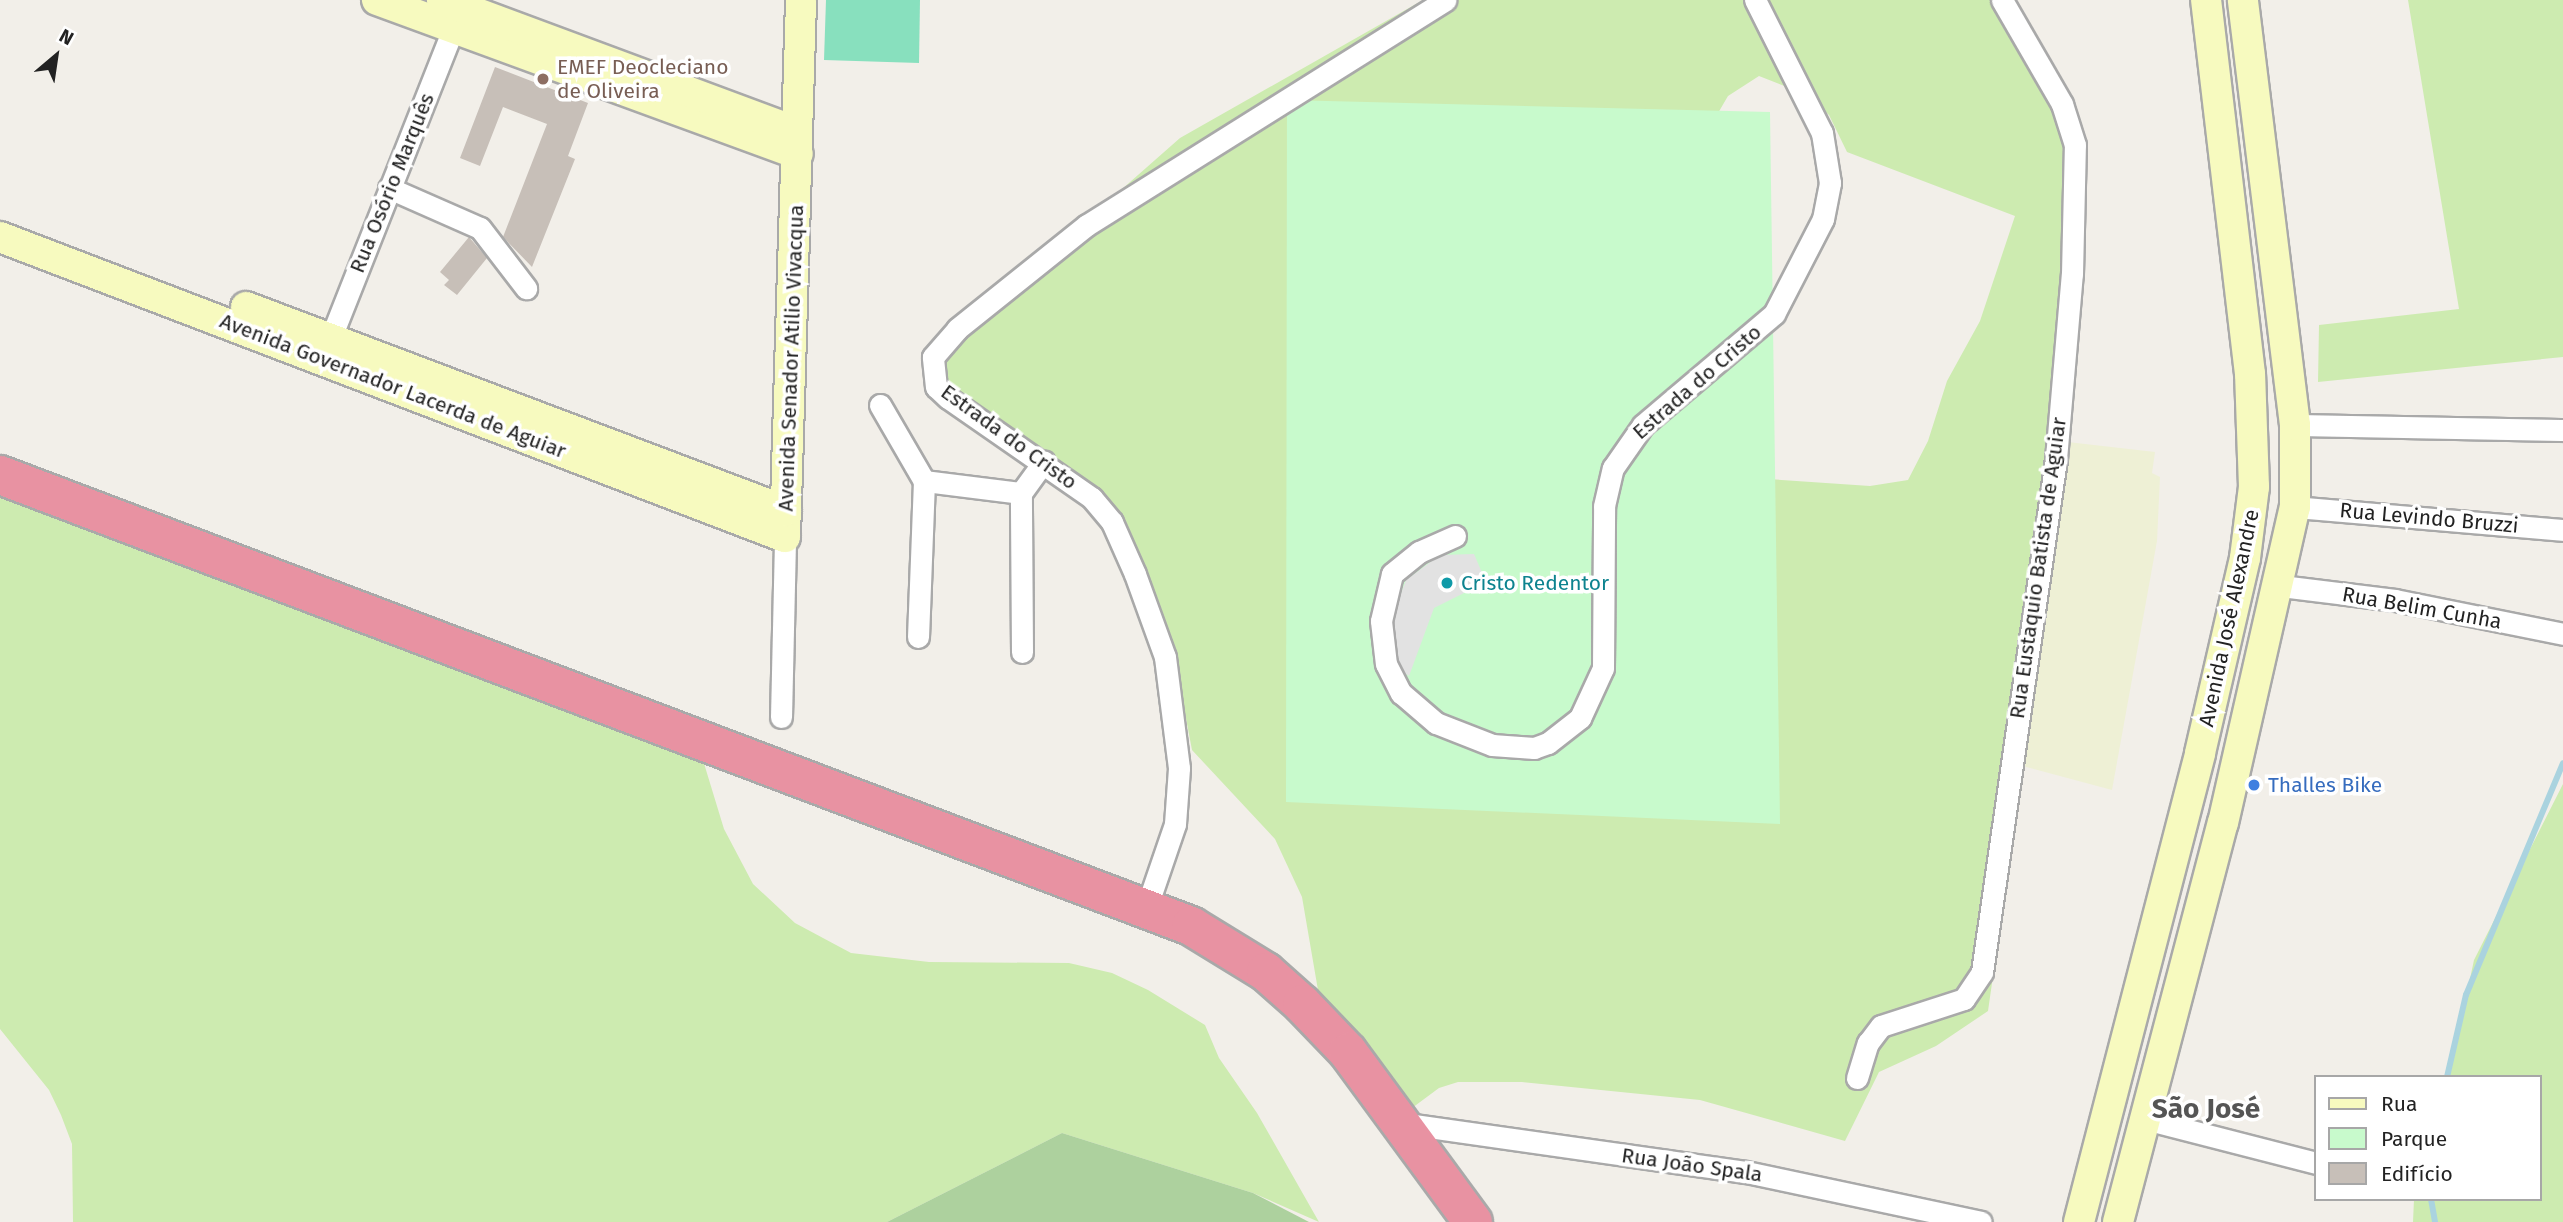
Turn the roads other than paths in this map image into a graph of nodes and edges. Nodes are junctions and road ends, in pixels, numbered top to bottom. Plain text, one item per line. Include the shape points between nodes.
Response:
1 (377, 0) edge
2 (801, 0) edge
3 (1445, 0) edge
4 (1755, 0) edge
5 (2002, 0) edge
6 (2206, 0) edge
7 (2243, 0) edge
8 (452, 12) edge
9 (2260, 109) junction
10 (2220, 115) junction
11 (798, 143) junction
12 (389, 188) junction
13 (0, 215) edge
14 (0, 237) edge
15 (526, 288) dead end
16 (327, 348) junction
17 (880, 405) dead end
18 (2294, 425) junction
19 (2563, 430) edge
20 (1044, 461) junction
21 (0, 475) edge
22 (924, 481) junction
23 (1021, 493) junction
24 (2295, 507) junction
25 (785, 524) junction
26 (2563, 530) edge
27 (1455, 536) dead end
28 (2281, 586) junction
29 (2563, 634) edge
30 (918, 637) dead end
31 (1022, 652) dead end
32 (781, 717) dead end
33 (2203, 744) junction
34 (2240, 753) junction
35 (1147, 906) junction
36 (1857, 1079) dead end
37 (2145, 1119) junction
38 (1401, 1123) junction
39 (2314, 1162) edge
40 (2081, 1212) edge
41 (2119, 1219) edge
42 (1473, 1222) edge
43 (1981, 1222) edge

1 - 8 main road
2 - 11 main road, Avenida Senador Atilio Vivacqua
3 - 20 street, Estrada do Cristo via 1087,225 941,343 933,357 936,387
4 - 27 street, Estrada do Cristo via 1822,134 1830,183 1823,219 1774,314 1643,425 1613,468 1604,506 1603,668 1580,718 1548,743 1534,748 1492,745 1436,723 1401,693 1386,664 1381,621 1392,573 1419,552
5 - 36 street, Rua Eustaquio Batista de Aguiar via 2062,104 2075,145 2073,275 2056,459 1982,972 1964,999 1881,1026 1868,1043
6 - 10 main road, Avenida José Alexandre
7 - 9 main road
8 - 11 main road
8 - 12 street, Rua Osório Marquês
9 - 10 main road
9 - 18 main road
10 - 33 main road, Avenida José Alexandre via 2255,460 2245,558
11 - 25 main road, Avenida Senador Atilio Vivacqua
12 - 15 street via 480,228
12 - 16 street, Rua Osório Marquês
13 - 16 main road, Avenida Governador Lacerda de Aguiar
14 - 16 main road, Avenida Governador Lacerda de Aguiar
16 - 25 main road, Avenida Governador Lacerda de Aguiar
17 - 22 street
18 - 19 street
18 - 24 main road
20 - 23 street
20 - 35 street, Estrada do Cristo via 1112,522 1165,657 1175,706 1178,803 1170,845
21 - 35 highway
22 - 23 street
22 - 30 street
23 - 31 street
24 - 26 street, Rua Levindo Bruzzi
24 - 28 main road
25 - 32 street, Avenida Senador Atilio Vivacqua
28 - 29 street, Rua Belim Cunha via 2395,600
28 - 34 main road
33 - 34 main road via 2216,753
33 - 40 main road, Avenida José Alexandre
34 - 37 main road
35 - 38 highway via 1266,972 1348,1052
37 - 39 street
37 - 41 main road
38 - 42 highway
38 - 43 street, Rua João Spala via 1746,1172
40 - 41 main road

